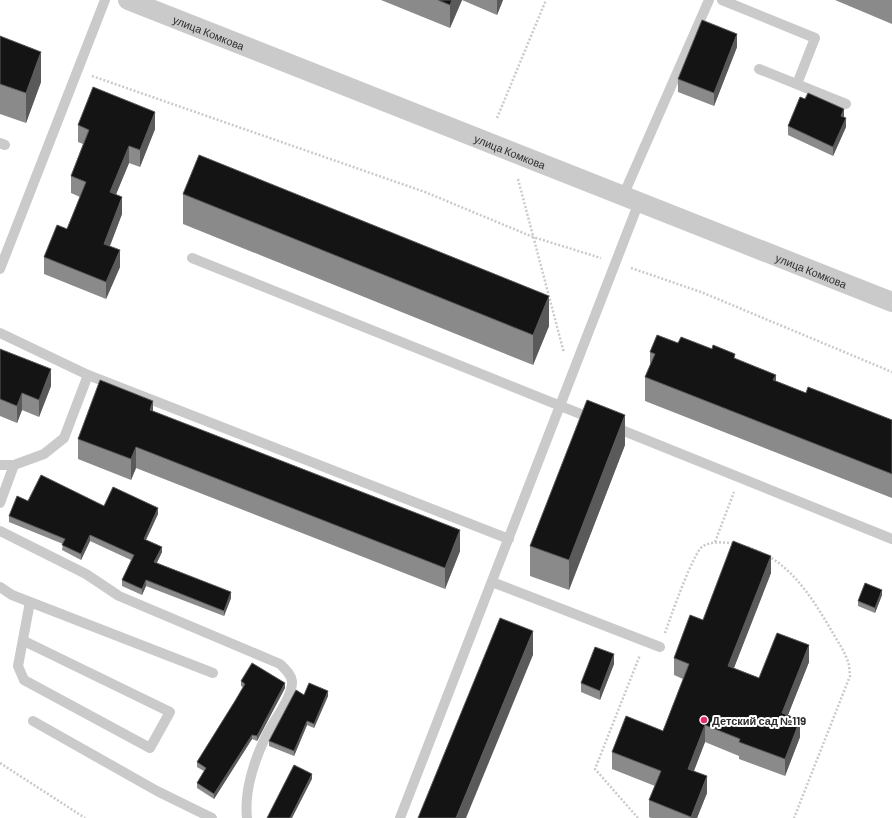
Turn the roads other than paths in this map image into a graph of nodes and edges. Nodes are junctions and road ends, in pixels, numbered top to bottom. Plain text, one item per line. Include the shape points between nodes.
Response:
1 (105, 0) edge
2 (128, 0) edge
3 (709, 0) edge
4 (722, 0) edge
5 (759, 69) dead end
6 (797, 84) junction
7 (846, 104) dead end
8 (631, 199) junction
9 (192, 258) dead end
10 (0, 269) edge
11 (892, 302) edge
12 (0, 333) edge
13 (88, 375) junction
14 (561, 406) junction
15 (0, 465) edge
16 (14, 465) junction
17 (0, 503) edge
18 (0, 531) edge
19 (509, 539) junction
20 (892, 539) edge
21 (492, 582) junction
22 (0, 587) edge
23 (30, 602) junction
24 (24, 641) junction
25 (660, 647) road end
26 (213, 673) dead end
27 (33, 721) dead end
28 (212, 818) edge
29 (247, 818) edge
30 (400, 818) edge

1 - 10 lane
2 - 8 street, улица Комкова
3 - 8 lane
4 - 6 lane via 816,38
5 - 6 lane
6 - 7 lane
8 - 11 street, улица Комкова
8 - 14 lane via 616,263
9 - 14 lane
12 - 13 lane
13 - 16 lane via 64,438 44,454
13 - 19 lane
14 - 19 lane
14 - 20 lane
15 - 16 lane
16 - 17 lane
18 - 29 lane via 86,574 125,599 280,664 288,671 292,680 291,691 266,736 252,773 245,804
19 - 21 lane
21 - 25 lane
21 - 30 lane
22 - 23 lane
23 - 24 lane
23 - 26 lane
24 - 24 lane via 170,712 150,748 24,680 18,666
27 - 28 lane via 157,792

